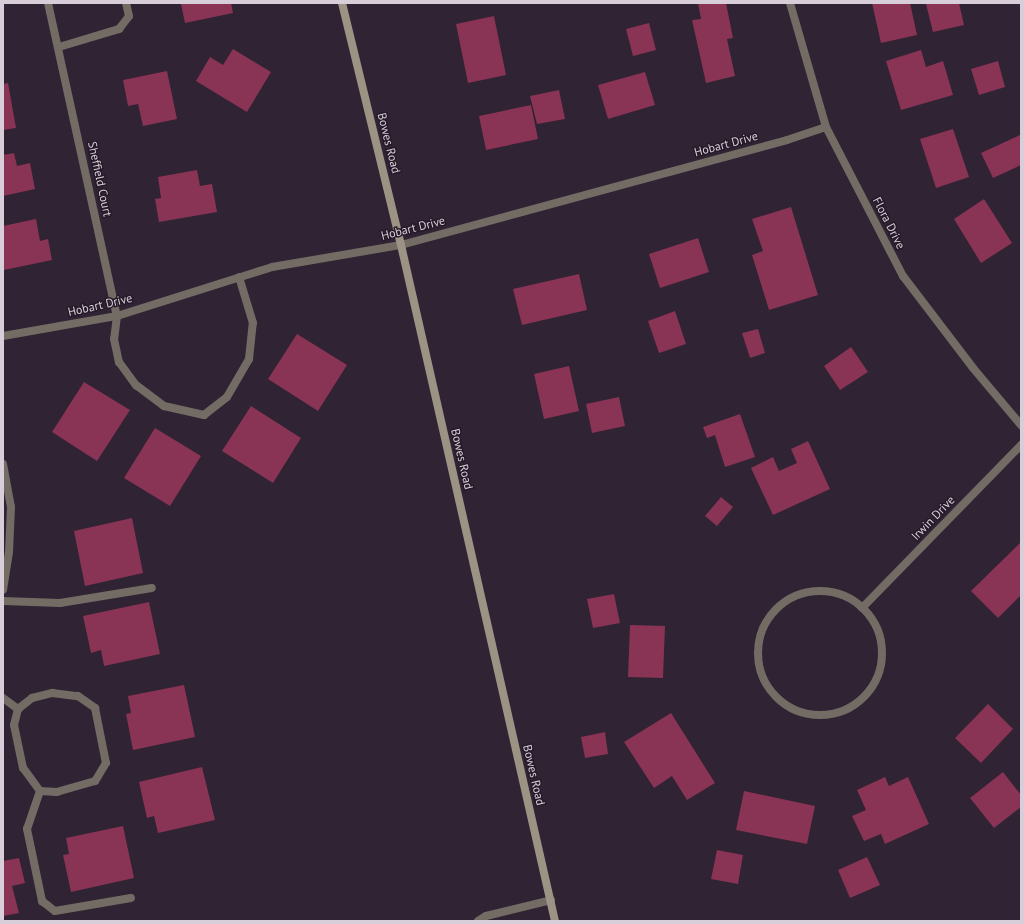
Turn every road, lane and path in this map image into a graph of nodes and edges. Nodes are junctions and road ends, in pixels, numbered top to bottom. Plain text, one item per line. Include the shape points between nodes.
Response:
1 (48, 3) edge
2 (126, 3) edge
3 (342, 3) edge
4 (790, 3) edge
5 (59, 47) junction
6 (826, 127) junction
7 (401, 245) junction
8 (239, 277) junction
9 (117, 316) junction
10 (3, 336) edge
11 (1021, 425) edge
12 (1021, 445) edge
13 (3, 464) edge
14 (152, 588) dead end
15 (3, 590) edge
16 (3, 601) edge
17 (862, 608) junction
18 (3, 698) edge
19 (18, 709) junction
20 (40, 791) junction
21 (131, 898) dead end
22 (551, 900) junction
23 (478, 921) edge
24 (555, 921) edge

1 - 5 street, Sheffield Court
2 - 5 street via 129,16 119,29
3 - 7 main road, Bowes Road
4 - 6 street, Flora Drive
5 - 9 street, Sheffield Court
6 - 7 street, Hobart Drive via 787,140
6 - 11 street, Flora Drive via 903,276 973,368
7 - 8 street, Hobart Drive via 272,267
7 - 22 main road, Bowes Road
8 - 9 street, Hobart Drive
8 - 9 street via 253,323 249,359 227,397 204,415 164,406 136,386 119,362 114,339
9 - 10 street, Hobart Drive
12 - 17 street, Irwin Drive
13 - 15 street via 10,507 9,552
14 - 16 street via 60,603
17 - 17 street via 836,593 806,592 779,606 769,617 758,645 758,660 768,688 778,699 790,708 818,716 833,714 860,701 870,690 881,662 878,633 872,619
18 - 19 street
19 - 20 street via 14,725 22,768
19 - 20 street via 32,698 52,693 78,696 95,708 106,764 95,781 57,792
20 - 21 street via 27,829 42,901 55,911
22 - 23 street via 486,916
22 - 24 main road, Bowes Road

